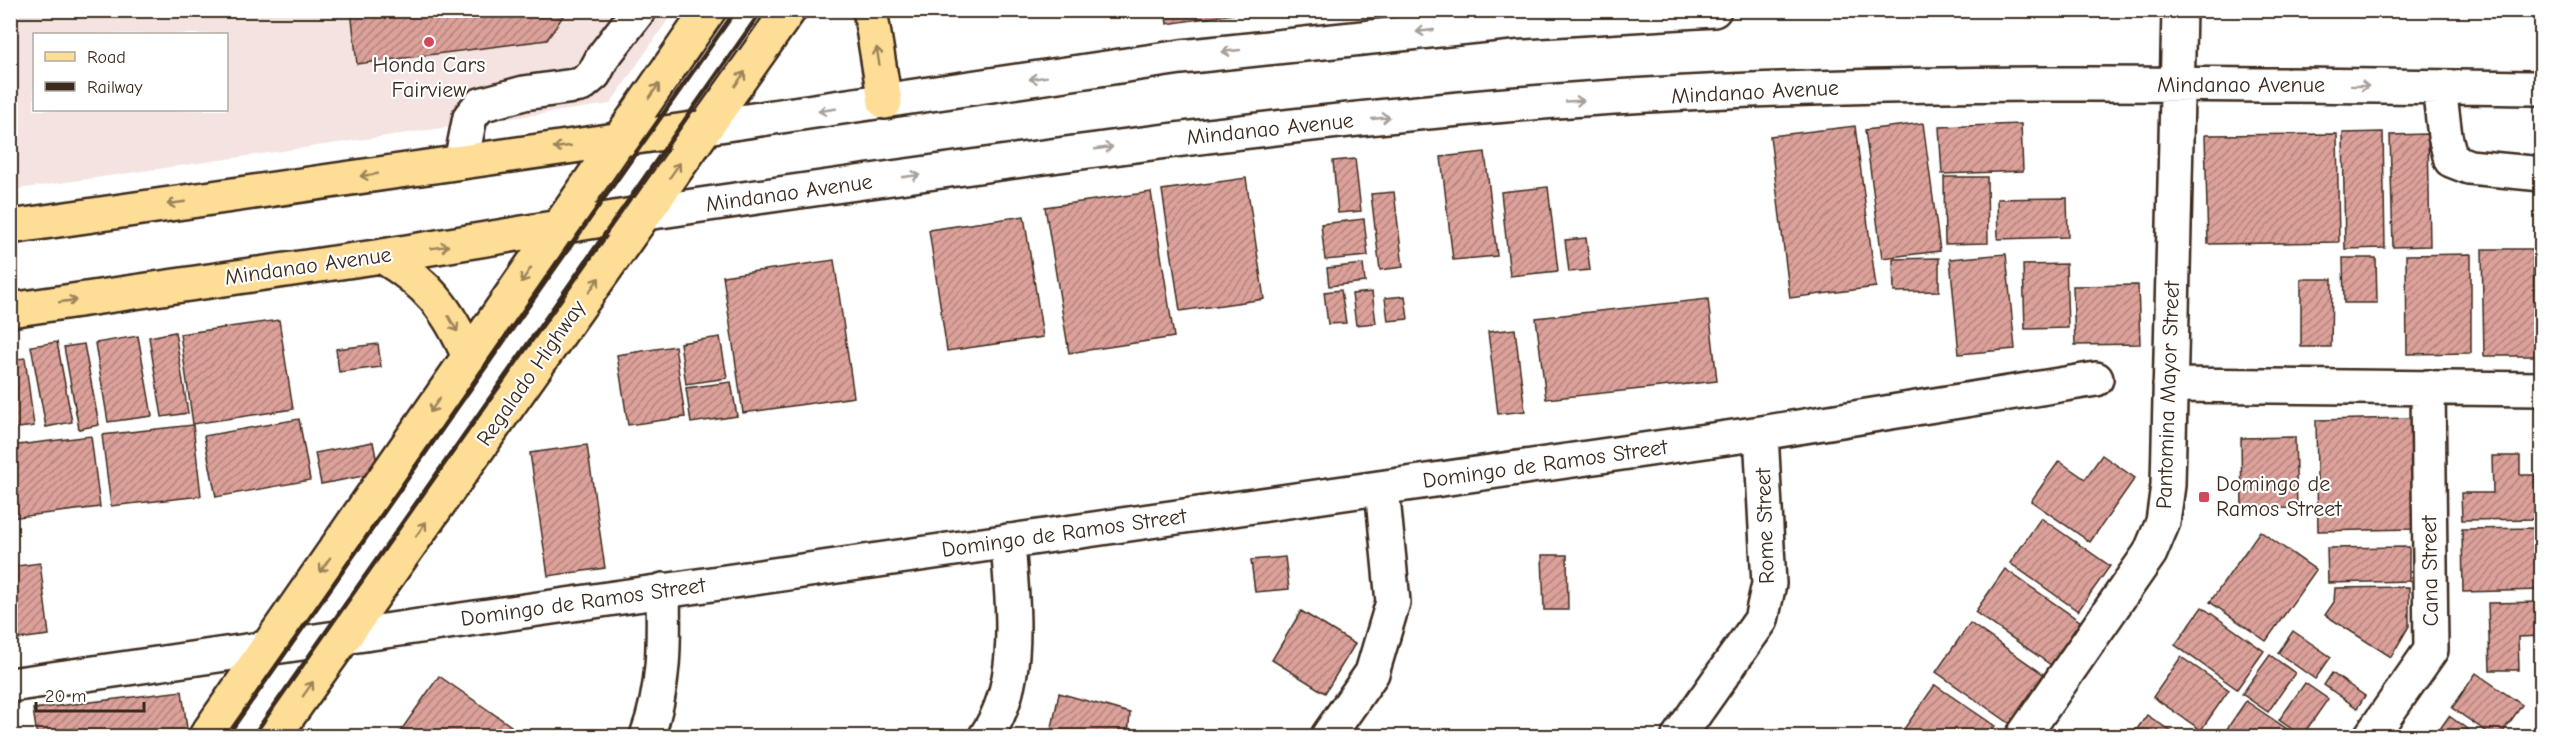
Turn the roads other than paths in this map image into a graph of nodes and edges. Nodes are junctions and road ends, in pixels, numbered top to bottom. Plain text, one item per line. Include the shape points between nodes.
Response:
1 (639, 10) edge
2 (709, 10) edge
3 (789, 10) edge
4 (870, 10) edge
5 (1714, 10) edge
6 (2180, 10) edge
7 (2176, 84) junction
8 (2439, 87) junction
9 (2541, 88) edge
10 (885, 102) junction
11 (706, 127) junction
12 (620, 139) junction
13 (461, 162) junction
14 (2541, 174) edge
15 (645, 213) junction
16 (10, 227) edge
17 (560, 227) junction
18 (382, 256) junction
19 (10, 310) edge
20 (469, 357) junction
21 (2096, 379) dead end
22 (2170, 386) junction
23 (2428, 387) junction
24 (2541, 389) edge
25 (1761, 433) junction
26 (1382, 488) junction
27 (1008, 541) junction
28 (663, 590) junction
29 (345, 637) junction
30 (269, 646) junction
31 (21, 683) edge
32 (206, 736) edge
33 (274, 736) edge
34 (647, 736) edge
35 (986, 736) edge
36 (1328, 736) edge
37 (1679, 736) edge
38 (2023, 736) edge
39 (2371, 736) edge

1 - 13 street via 594,74 581,85 524,93 480,105 470,117
12 -> 2 main road
11 -> 3 main road, Regalado Highway
10 -> 4 main road
5 -> 10 street via 1515,22 1181,57
6 - 7 street, Pantomina Mayor Street
7 -> 8 street, Mindanao Avenue
15 -> 7 street, Mindanao Avenue via 1191,136 1521,104 1833,87
7 - 22 street, Pantomina Mayor Street
8 - 9 street, Mindanao Avenue
8 - 14 street via 2451,160 2469,167
10 -> 11 street
11 - 12 main road
15 -> 11 main road, Regalado Highway
12 -> 13 main road
12 - 17 main road
13 -> 16 main road
15 - 17 main road, Mindanao Avenue
29 -> 15 main road, Regalado Highway
18 -> 17 main road, Mindanao Avenue
17 -> 20 main road
19 -> 18 main road, Mindanao Avenue
18 -> 20 main road via 411,273 436,297
20 -> 30 main road
21 - 25 street, Domingo de Ramos Street
22 - 23 street
22 - 38 street, Pantomina Mayor Street via 2167,502 2157,540
23 - 24 street
23 - 39 street, Cana Street via 2431,650
25 - 26 street, Domingo de Ramos Street
25 - 37 street, Rome Street via 1769,584 1761,620
26 - 27 street, Domingo de Ramos Street
26 - 36 street via 1393,602 1372,673
27 - 28 street, Domingo de Ramos Street
27 - 35 street via 1015,645 998,719
28 - 29 street, Domingo de Ramos Street
28 - 34 street via 662,677
29 - 30 street, Domingo de Ramos Street
33 -> 29 main road, Regalado Highway
30 - 31 street, Domingo de Ramos Street
30 - 32 main road

